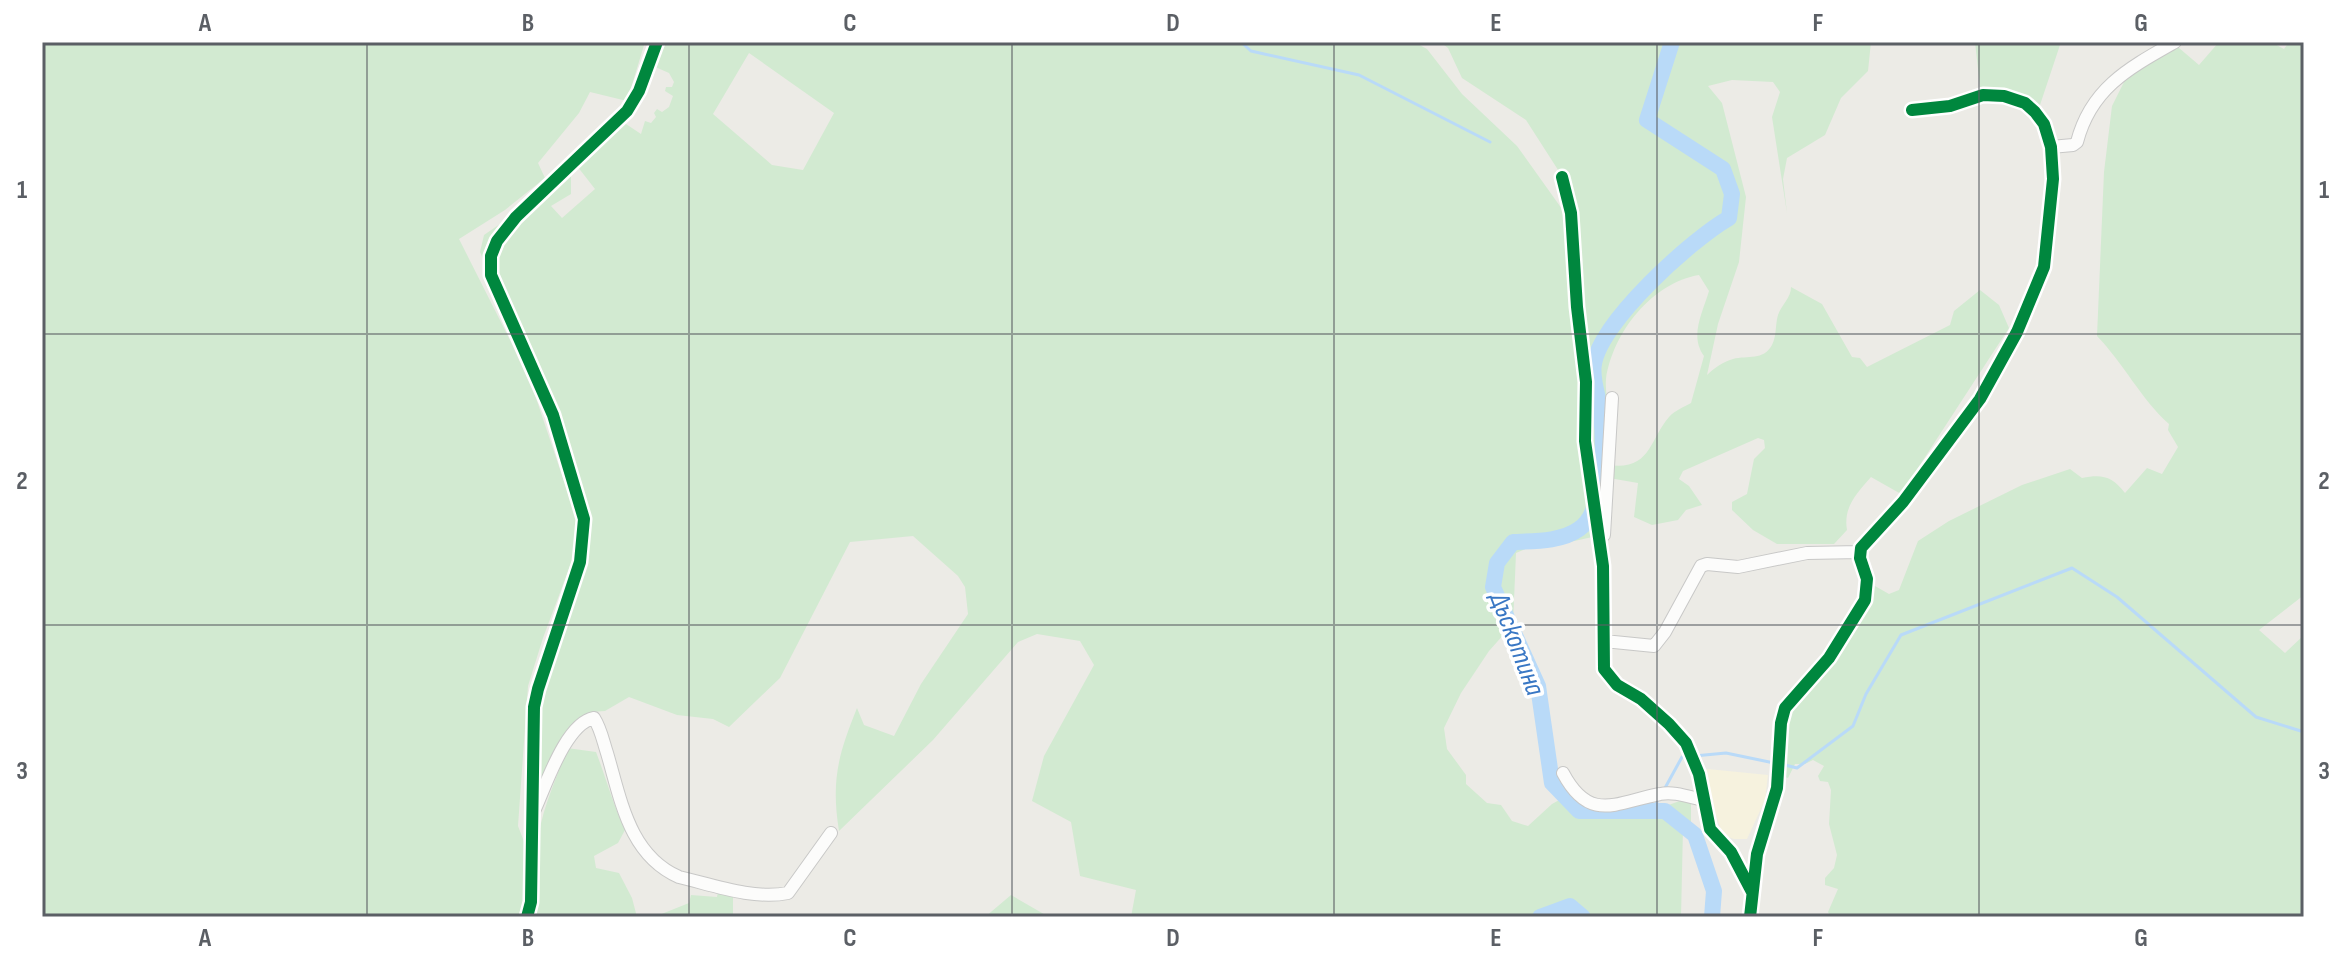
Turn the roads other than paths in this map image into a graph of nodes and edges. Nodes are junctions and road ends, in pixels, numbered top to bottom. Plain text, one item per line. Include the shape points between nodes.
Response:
1 (657, 42) edge
2 (2175, 42) edge
3 (1912, 110) dead end
4 (2051, 147) junction
5 (1562, 177) dead end
6 (1612, 398) dead end
7 (1860, 552) junction
8 (1603, 566) junction
9 (1604, 641) junction
10 (1563, 773) dead end
11 (1703, 800) junction
12 (532, 816) junction
13 (831, 833) dead end
14 (1731, 852) junction
15 (1757, 854) junction
16 (1752, 892) junction
17 (527, 917) edge
18 (1750, 917) edge

1 - 12 street via 627,111 516,217 491,256 491,275 553,415 584,519 580,562 534,707
2 - 4 street via 2112,81 2092,103 2077,142
3 - 4 street via 1983,95 2004,96 2035,112
4 - 7 street via 2044,267 2017,332 1980,399
5 - 8 street via 1571,213 1586,382 1585,441
6 - 8 street
7 - 9 street via 1807,553 1738,567 1701,566 1654,646
7 - 15 street via 1867,579 1865,600 1829,658 1785,708 1777,788
8 - 9 street
9 - 11 street via 1602,660 1610,677 1686,743
10 - 11 street via 1578,796 1599,804 1628,804 1661,793
11 - 14 street via 1710,829
12 - 13 street via 571,734 594,718 630,830 667,872 754,894 788,893
12 - 17 street
14 - 15 street
14 - 16 street
15 - 16 street
16 - 18 street

